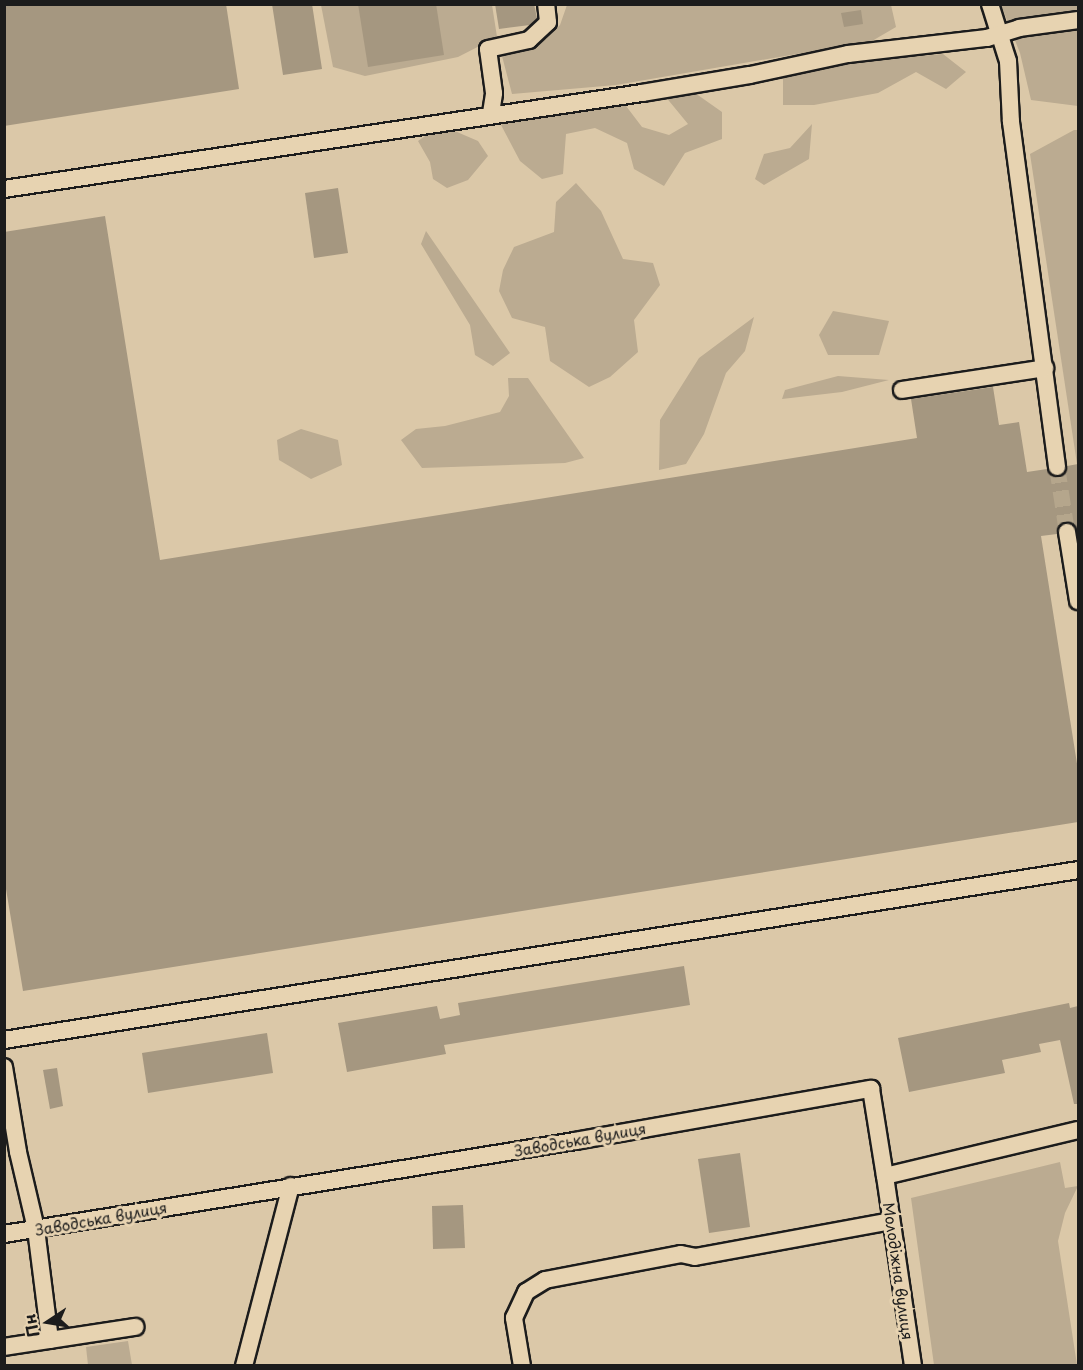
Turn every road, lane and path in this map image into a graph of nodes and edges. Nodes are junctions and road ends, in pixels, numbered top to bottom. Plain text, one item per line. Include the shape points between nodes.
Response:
1 (546, 4) edge
2 (990, 4) edge
3 (1078, 20) edge
4 (1001, 35) junction
5 (491, 113) junction
6 (4, 189) edge
7 (1045, 368) junction
8 (902, 390) dead end
9 (1057, 467) tunnel mouth
10 (1067, 532) tunnel mouth
11 (1078, 601) edge
12 (1078, 870) edge
13 (4, 1040) edge
14 (4, 1067) edge
15 (1078, 1130) edge
16 (885, 1176) junction
17 (291, 1186) junction
18 (891, 1221) junction
19 (36, 1229) junction
20 (4, 1234) edge
21 (135, 1328) dead end
22 (50, 1340) junction
23 (4, 1347) edge
24 (244, 1365) edge
25 (522, 1365) edge
26 (913, 1365) edge

1 - 5 street via 548,22 528,40 488,49 494,93
2 - 4 street
3 - 4 street via 1019,28
4 - 5 street via 848,54 750,75
4 - 7 street via 1008,61 1011,122
5 - 6 street
7 - 8 street
7 - 9 street
10 - 11 street
12 - 13 street
14 - 19 street
15 - 16 street
16 - 17 street, Заводська вулиця via 871,1089
16 - 18 street, Молодіжна вулиця
17 - 19 street, Заводська вулиця
17 - 24 street
18 - 25 street via 696,1257 681,1254 545,1281 526,1292 514,1317
18 - 26 street, Молодіжна вулиця
19 - 20 street, Заводська вулиця
19 - 22 street
21 - 22 street
22 - 23 street

